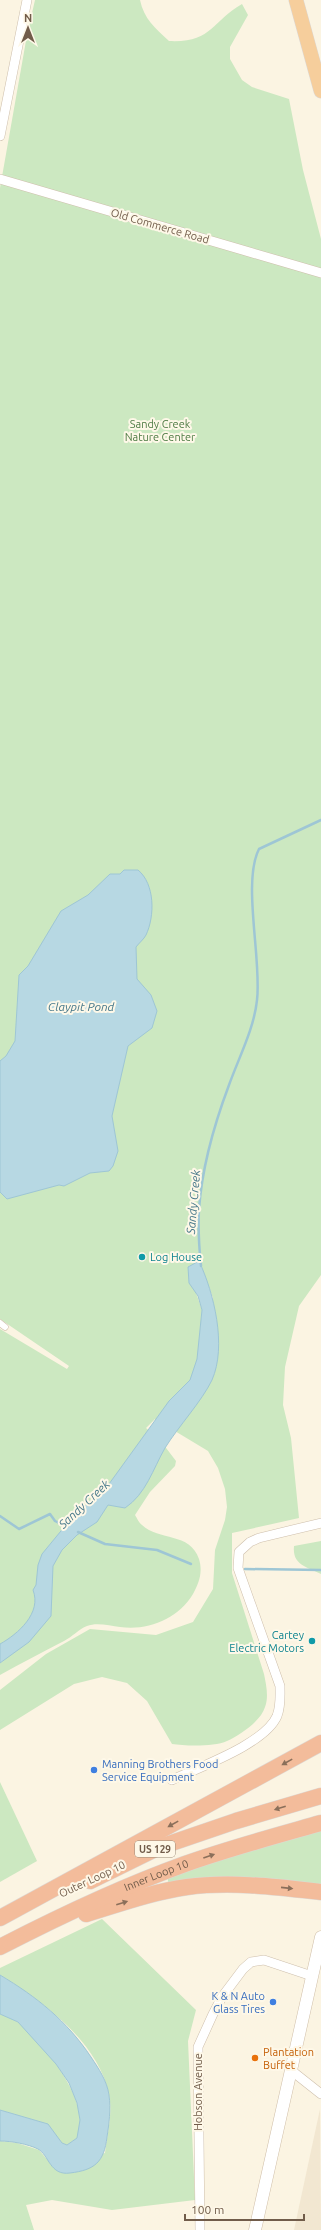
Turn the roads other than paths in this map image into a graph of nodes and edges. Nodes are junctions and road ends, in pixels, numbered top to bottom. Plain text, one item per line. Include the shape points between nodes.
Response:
1 (27, 0) edge
2 (296, 0) edge
3 (321, 91) edge
4 (0, 136) edge
5 (0, 179) edge
6 (321, 274) edge
7 (321, 1524) edge
8 (321, 1743) edge
9 (172, 1780) dead end
10 (319, 1796) edge
11 (321, 1823) edge
12 (321, 1892) edge
13 (0, 1918) edge
14 (31, 1931) junction
15 (321, 1937) edge
16 (0, 1947) edge
17 (312, 1976) junction
18 (292, 2071) junction
19 (321, 2094) edge
20 (200, 2230) edge
21 (255, 2230) edge

1 - 4 street
2 - 3 highway
5 - 6 street, Old Commerce Road
7 - 9 street via 259,1538 239,1552 238,1568 280,1686 281,1703 277,1717 260,1737
8 -> 13 highway
10 -> 13 highway, Outer Loop 10 / US 129 via 158,1848 84,1884
14 -> 11 highway, Inner Loop 10 / US 129 via 89,1903 184,1865 244,1844
14 -> 12 highway via 154,1894 187,1887 254,1885
14 - 16 highway, Inner Loop 10 / US 129
15 - 17 main road
17 - 18 main road
17 - 20 street, Hobson Avenue via 264,1960 252,1962 243,1969 222,1997 198,2047
18 - 19 street
18 - 21 main road

